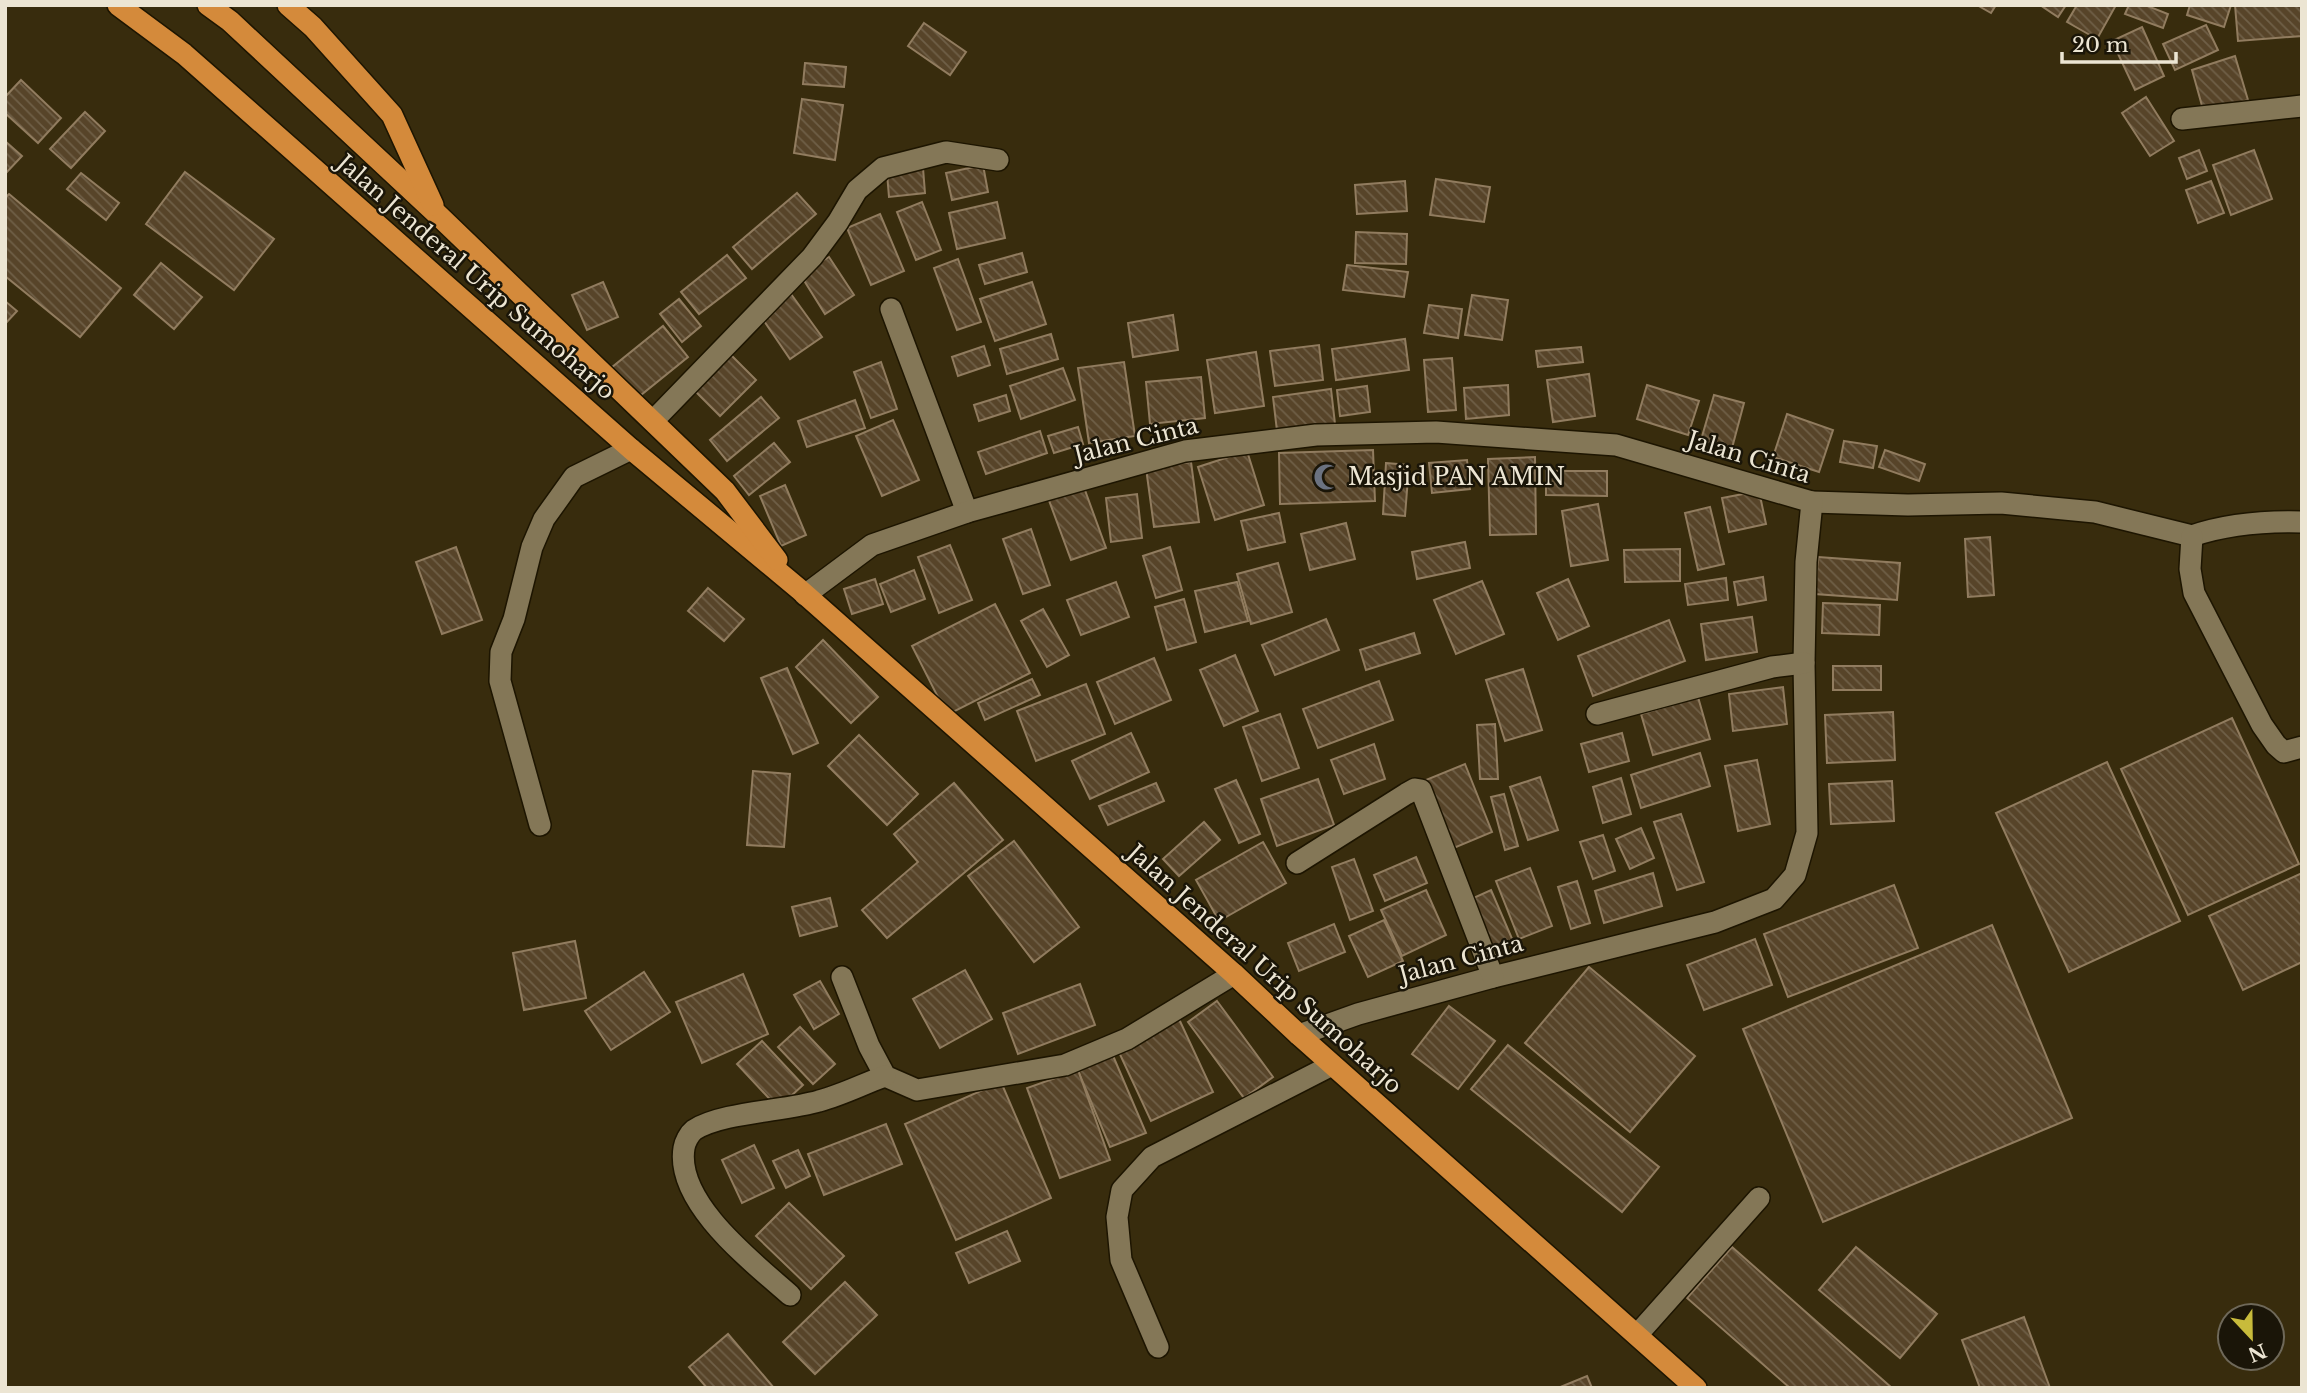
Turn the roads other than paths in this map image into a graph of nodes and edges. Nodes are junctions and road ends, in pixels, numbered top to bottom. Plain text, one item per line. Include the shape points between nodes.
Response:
1 (118, 5) edge
2 (208, 5) edge
3 (288, 5) edge
4 (2302, 106) edge
5 (2182, 119) dead end
6 (998, 160) dead end
7 (437, 214) junction
8 (891, 309) dead end
9 (653, 421) junction
10 (631, 449) junction
11 (1812, 502) junction
12 (967, 512) junction
13 (2302, 522) edge
14 (2192, 536) junction
15 (802, 592) junction
16 (1804, 663) junction
17 (1597, 713) dead end
18 (2302, 747) edge
19 (540, 825) dead end
20 (1297, 863) dead end
21 (1234, 974) junction
22 (842, 977) dead end
23 (1493, 977) junction
24 (1299, 1035) junction
25 (1332, 1065) junction
26 (885, 1076) junction
27 (1759, 1198) dead end
28 (790, 1295) dead end
29 (1637, 1335) junction
30 (1158, 1347) dead end
31 (1696, 1388) edge

1 - 10 highway, Jalan Jenderal Urip Sumoharjo via 184,54
2 - 7 highway, Jalan Jenderal Urip Sumoharjo
3 - 7 highway via 392,115
4 - 5 street
6 - 9 street via 946,152 883,168 856,190 812,257
7 - 9 highway, Jalan Jenderal Urip Sumoharjo
8 - 12 street
9 - 15 highway, Jalan Jenderal Urip Sumoharjo via 725,491
10 - 15 highway, Jalan Jenderal Urip Sumoharjo
10 - 19 street via 574,477 544,519 501,652 500,681
11 - 12 street, Jalan Cinta via 1616,445 1436,432 1316,435 1185,451
11 - 14 street via 2001,503 2095,513
11 - 16 street, Jalan Cinta
12 - 15 street, Jalan Cinta via 872,545
13 - 14 street via 2268,521
14 - 18 street via 2194,593 2262,724 2284,752
15 - 21 highway, Jalan Jenderal Urip Sumoharjo
16 - 17 street via 1772,667
16 - 23 street, Jalan Cinta via 1807,833 1795,876 1774,899 1715,922
20 - 23 street via 1415,789 1421,790
21 - 24 highway, Jalan Jenderal Urip Sumoharjo
21 - 26 street via 1127,1039 1065,1065 917,1090
22 - 26 street
23 - 24 street, Jalan Cinta
24 - 25 highway, Jalan Jenderal Urip Sumoharjo
25 - 29 highway, Jalan Jenderal Urip Sumoharjo
25 - 30 street via 1152,1157 1122,1190 1117,1217 1121,1260
26 - 28 street via 819,1101 712,1122 692,1132 684,1143 685,1174 709,1216
27 - 29 street
29 - 31 highway, Jalan Jenderal Urip Sumoharjo

